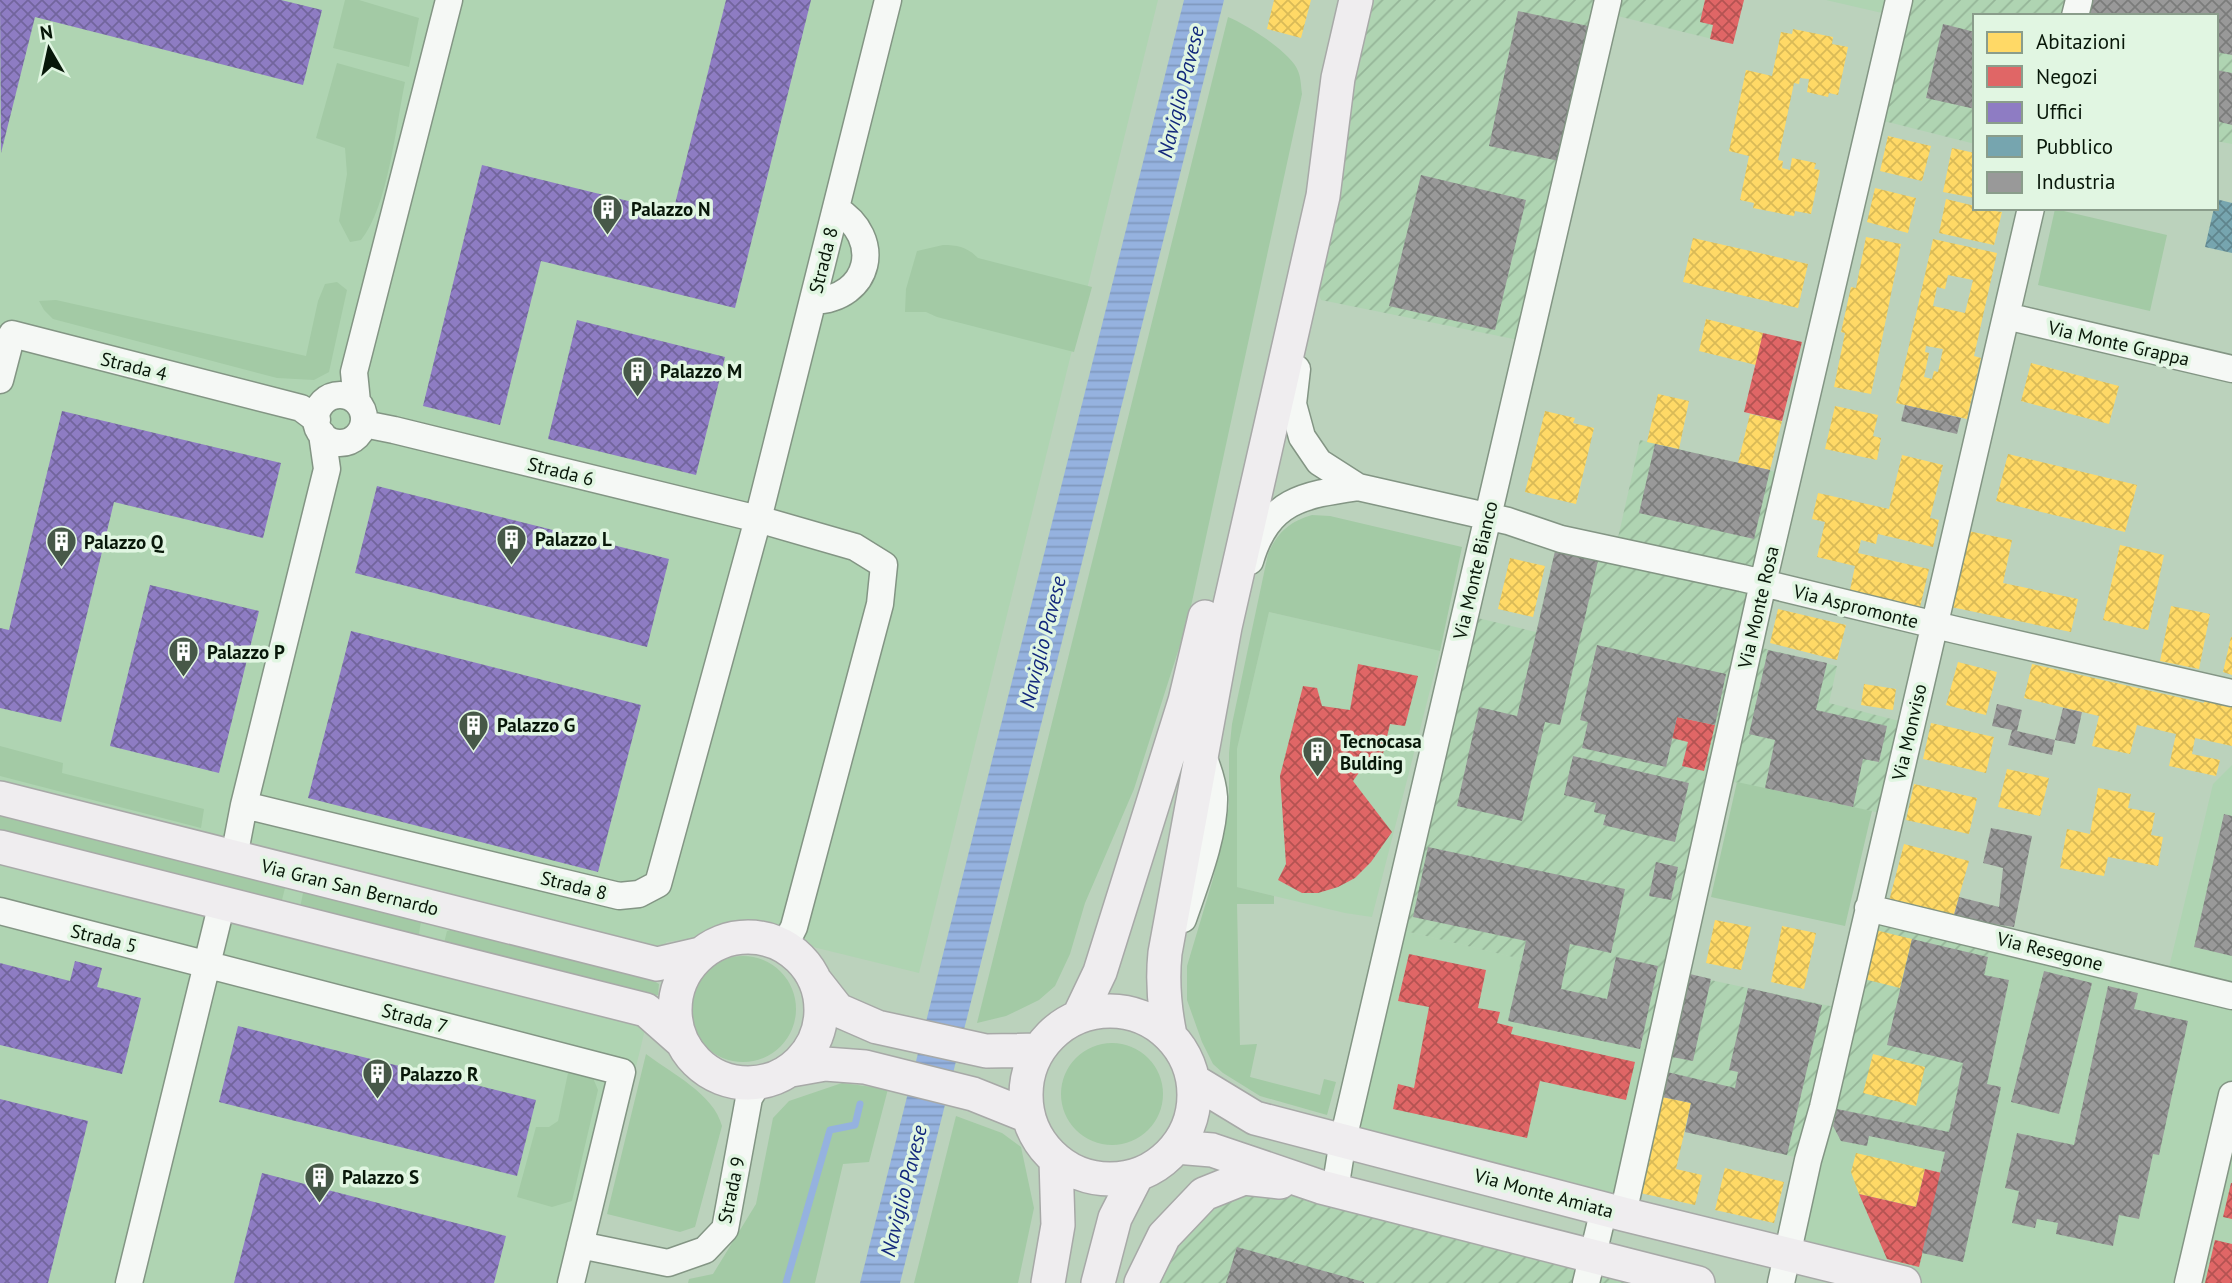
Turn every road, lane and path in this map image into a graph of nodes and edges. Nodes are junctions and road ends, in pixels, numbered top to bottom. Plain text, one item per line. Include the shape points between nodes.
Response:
1 (449, 0) edge
2 (888, 0) edge
3 (1356, 0) edge
4 (1608, 0) edge
5 (1899, 0) edge
6 (1338, 78) junction
7 (836, 209) junction
8 (2031, 210) edge
9 (1308, 266) junction
10 (813, 301) junction
11 (2007, 316) junction
12 (2232, 369) edge
13 (0, 380) edge
14 (333, 416) junction
15 (1358, 487) junction
16 (1487, 518) junction
17 (758, 519) junction
18 (1763, 583) junction
19 (1934, 625) junction
20 (1216, 677) junction
21 (2232, 693) edge
22 (0, 798) edge
23 (244, 805) junction
24 (0, 847) edge
25 (234, 857) junction
26 (222, 903) junction
27 (1868, 908) junction
28 (0, 911) edge
29 (785, 947) junction
30 (700, 954) junction
31 (208, 965) junction
32 (814, 979) junction
33 (2232, 996) edge
34 (1079, 1016) junction
35 (1170, 1035) junction
36 (680, 1040) junction
37 (1038, 1050) junction
38 (791, 1070) junction
39 (1194, 1081) junction
40 (758, 1083) junction
41 (2232, 1095) edge
42 (1028, 1116) junction
43 (1343, 1140) junction
44 (1177, 1147) junction
45 (1056, 1160) junction
46 (1137, 1175) junction
47 (1328, 1189) junction
48 (1613, 1212) junction
49 (580, 1245) junction
50 (1785, 1269) edge
51 (1589, 1270) edge
52 (129, 1283) edge
53 (571, 1283) edge
54 (1048, 1283) edge
55 (1098, 1283) edge
56 (1141, 1283) edge
57 (1698, 1283) edge
58 (1904, 1283) edge
59 (2188, 1283) edge

1 - 14 street via 354,372
2 - 7 street, Strada 8
3 - 6 main road
4 - 16 street, Via Monte Bianco
5 - 18 street, Via Monte Rosa
6 - 9 main road via 1323,196
6 - 34 main road via 1307,164 1185,701 1100,972
7 - 10 street, Strada 8
7 - 10 street via 858,228 866,255 863,268 838,297
8 - 11 street, Via Monviso
9 - 15 street via 1293,404 1302,437 1319,462
9 - 20 main road
10 - 17 street, Strada 8
11 - 12 street, Via Monte Grappa
11 - 19 street, Via Monviso
13 - 14 street, Strada 4 via 12,334
14 - 17 street, Strada 6
14 - 23 street via 327,469
15 - 16 street, Via Aspromonte
15 - 20 street via 1300,498 1261,533 1233,640
16 - 18 street, Via Aspromonte
16 - 43 street, Via Monte Bianco
17 - 23 street, Strada 8 via 658,884 639,894 619,896
17 - 29 street via 855,547 884,565 880,604
18 - 19 street, Via Aspromonte
18 - 48 street, Via Monte Rosa
19 - 21 street, Via Aspromonte
19 - 27 street, Via Monviso
20 - 35 main road via 1165,953 1162,984
22 - 25 main road, Via Gran San Bernardo
23 - 25 street
24 - 26 main road
25 - 30 main road, Via Gran San Bernardo via 657,964
26 - 31 street
26 - 36 main road via 646,1010
27 - 33 street, Via Resegone
27 - 50 street, Via Monviso
28 - 31 street, Strada 5
29 - 30 main road via 764,938 741,937 719,942
29 - 32 main road
30 - 36 main road via 685,972 676,994 674,1017
31 - 49 street, Strada 7 via 622,1072
31 - 52 street
32 - 37 main road via 838,1010 877,1027 986,1051
32 - 38 main road via 821,1001 820,1023 813,1044
34 - 35 main road via 1128,1012 1150,1020
34 - 37 main road via 1049,1036
35 - 39 main road via 1186,1056
36 - 40 main road via 694,1060 712,1074 734,1082
37 - 42 main road via 1029,1071
38 - 40 main road
38 - 42 main road via 825,1064 865,1066 973,1094
39 - 43 main road, Via Monte Amiata via 1255,1118
39 - 44 main road via 1194,1105
40 - 49 street, Strada 9 via 749,1098 725,1229 705,1250 668,1263
41 - 59 street
42 - 45 main road via 1034,1133
43 - 47 street, Via Monte Bianco
43 - 48 main road, Via Monte Amiata
44 - 46 main road via 1159,1164
44 - 47 main road via 1212,1150
45 - 46 main road via 1095,1178
45 - 54 main road via 1058,1225
46 - 55 main road via 1115,1218
47 - 51 main road
47 - 56 main road via 1244,1178 1204,1194 1164,1236
48 - 50 main road, Via Monte Amiata
48 - 51 street, Via Monte Rosa
49 - 53 street
50 - 58 main road, Via Monte Amiata
51 - 57 main road

